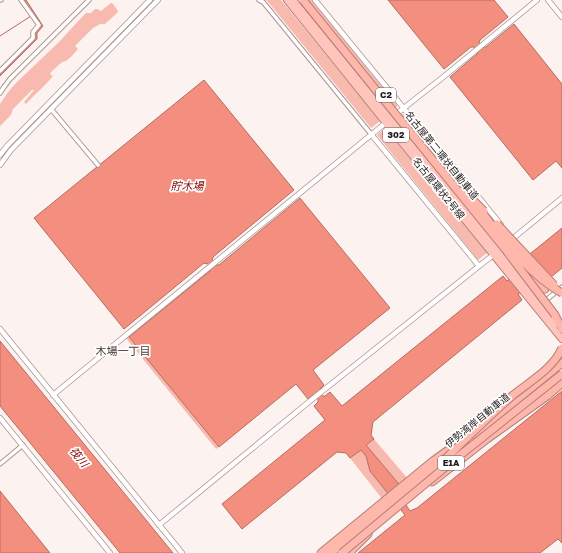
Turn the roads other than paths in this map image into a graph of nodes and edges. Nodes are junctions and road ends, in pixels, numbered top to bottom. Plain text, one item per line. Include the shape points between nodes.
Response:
1 (21, 0) edge
2 (89, 0) edge
3 (150, 0) edge
4 (158, 0) edge
5 (258, 0) edge
6 (287, 0) edge
7 (293, 0) edge
8 (303, 0) edge
9 (308, 0) edge
10 (315, 0) edge
11 (537, 0) edge
12 (548, 0) edge
13 (562, 18) edge
14 (0, 71) edge
15 (0, 93) edge
16 (51, 108) junction
17 (403, 108) junction
18 (388, 121) junction
19 (371, 134) junction
20 (0, 155) edge
21 (0, 165) edge
22 (98, 165) dead end
23 (562, 198) edge
24 (512, 238) junction
25 (498, 251) junction
26 (479, 266) junction
27 (562, 287) edge
28 (562, 294) edge
29 (531, 296) junction
30 (562, 298) edge
31 (541, 304) junction
32 (0, 329) edge
33 (562, 329) edge
34 (562, 339) edge
35 (562, 348) edge
36 (562, 363) edge
37 (562, 374) edge
38 (562, 383) edge
39 (53, 395) junction
40 (0, 418) edge
41 (481, 426) dead end
42 (23, 445) junction
43 (446, 455) junction
44 (0, 464) edge
45 (392, 510) junction
46 (159, 525) junction
47 (110, 553) edge
48 (182, 553) edge
49 (321, 553) edge
50 (331, 553) edge
51 (342, 553) edge
52 (349, 553) edge

1 - 14 street via 39,25 33,32 33,38
2 - 15 street via 10,79
3 - 20 street
4 - 16 street
5 - 19 street via 263,2
6 - 18 highway, 名古屋環状2号線 / 302
7 - 18 highway, 名古屋環状2号線 / 302
8 - 25 highway, 名古屋第二環状自動車道 / C2, bridge
9 - 28 highway, 名古屋第二環状自動車道 / C2, bridge via 521,259
10 - 17 street
11 - 17 street
12 - 13 street
16 - 21 street
16 - 22 street
17 - 18 street
17 - 24 street
18 - 19 street
18 - 25 highway, 名古屋環状2号線 / 302
19 - 26 street
19 - 39 street
23 - 24 street
24 - 25 street
25 - 26 street
25 - 29 highway, 名古屋環状2号線 / 302 via 507,267
25 - 30 highway, bridge via 548,291
25 - 33 highway, bridge via 555,315
26 - 46 street
27 - 31 street
29 - 31 highway, 名古屋環状2号線 / 302
29 - 34 highway, 名古屋環状2号線 / 302
31 - 33 highway, 名古屋環状2号線 / 302
32 - 39 street
35 - 43 highway, bridge via 548,367
36 - 43 highway, 伊勢湾岸自動車道 / E1A, bridge
37 - 45 highway, 伊勢湾岸自動車道 / E1A, bridge
38 - 45 highway, bridge
39 - 46 street
40 - 42 street
41 - 43 highway
42 - 44 street
42 - 47 street
43 - 49 highway via 433,461
43 - 50 highway, 伊勢湾岸自動車道 / E1A
45 - 51 highway, 伊勢湾岸自動車道 / E1A, bridge
45 - 52 highway
46 - 48 street

